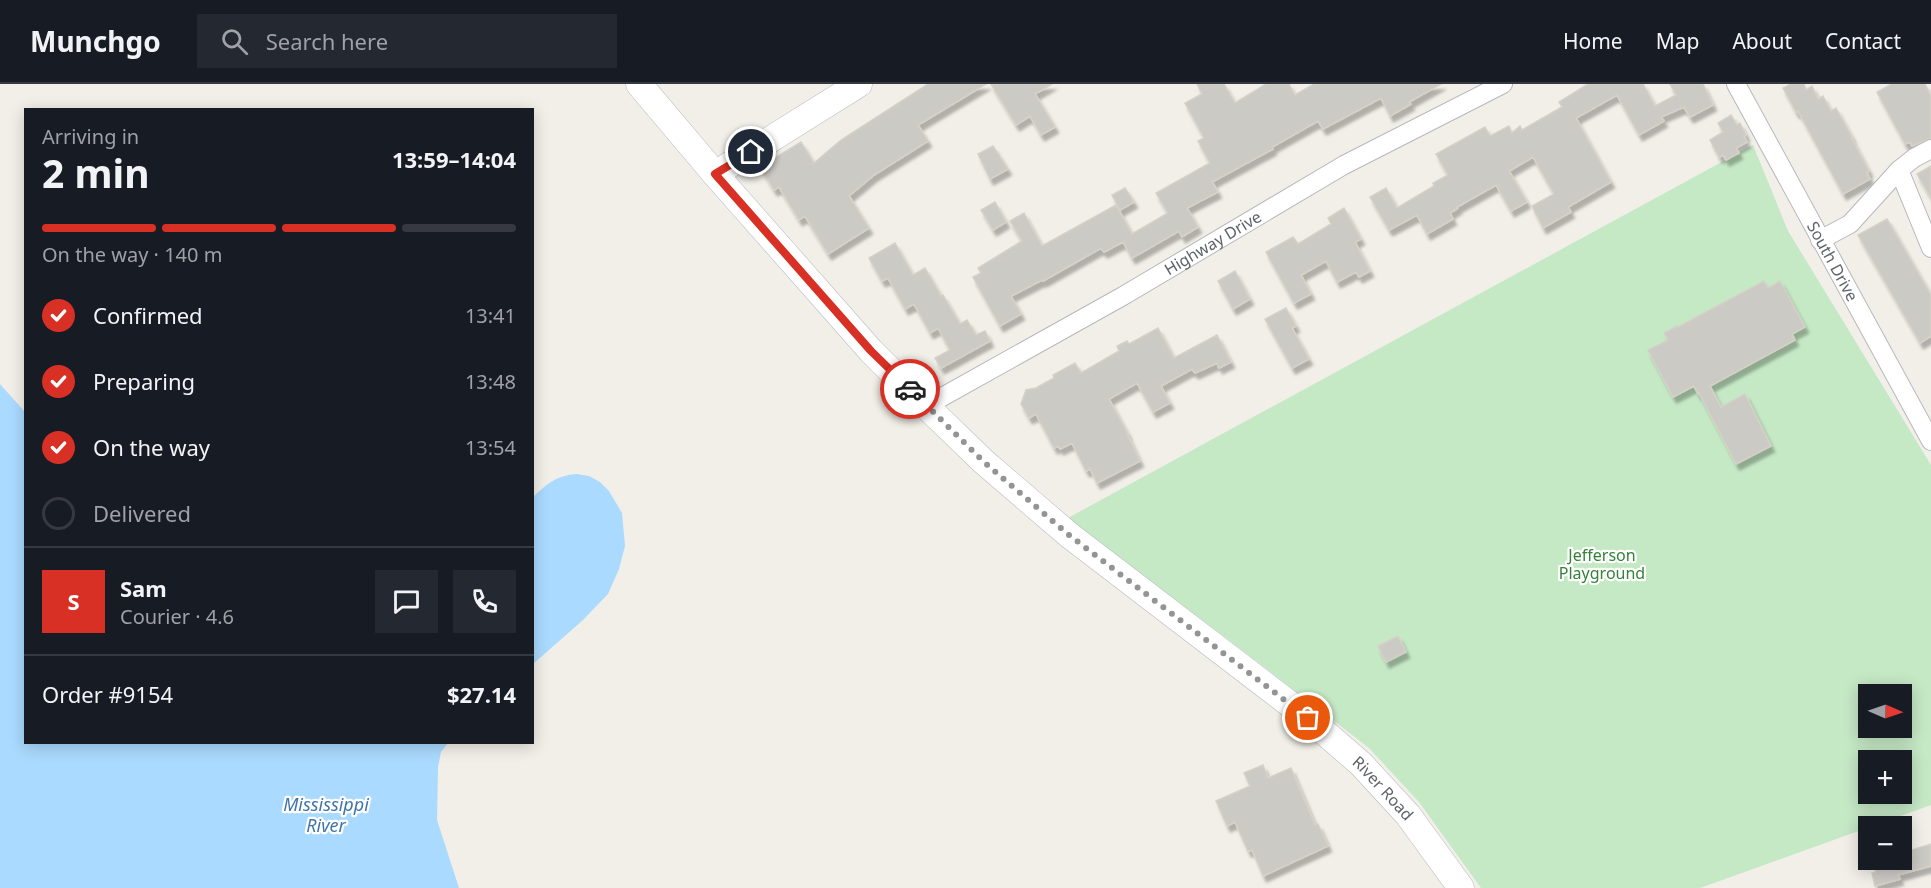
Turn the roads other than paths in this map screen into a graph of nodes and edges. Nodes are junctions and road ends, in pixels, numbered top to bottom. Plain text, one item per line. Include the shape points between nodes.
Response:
1 (639, 84) edge
2 (858, 84) edge
3 (1503, 84) edge
4 (1736, 84) edge
5 (1931, 149) edge
6 (1899, 170) junction
7 (715, 174) junction
8 (1820, 240) junction
9 (1931, 248) edge
10 (926, 406) junction
11 (1931, 441) edge
12 (1461, 888) edge

1 - 7 main road, River Road
2 - 7 main road
3 - 10 street, Highway Drive via 1344,165 1123,296
4 - 8 street, South Drive
5 - 6 street
6 - 8 street via 1850,224
6 - 9 street
7 - 10 main road, River Road via 871,351
8 - 11 street, South Drive
10 - 12 main road, River Road via 1069,535 1308,718 1361,764 1408,816

